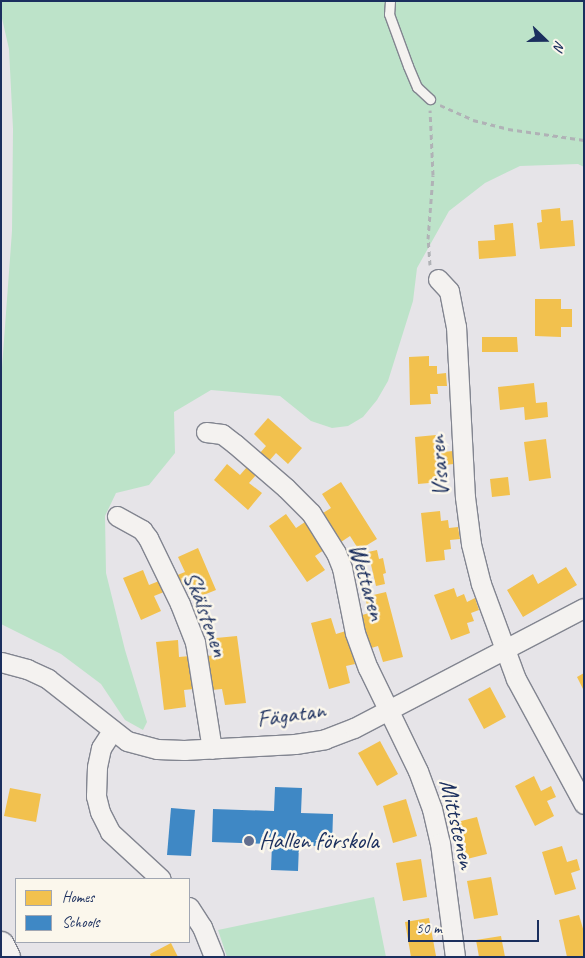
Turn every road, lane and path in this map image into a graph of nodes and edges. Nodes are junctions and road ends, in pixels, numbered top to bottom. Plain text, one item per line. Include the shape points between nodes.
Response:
1 (390, 1) edge
2 (430, 99) junction
3 (584, 140) edge
4 (438, 279) joint
5 (206, 432) dead end
6 (117, 516) dead end
7 (584, 608) edge
8 (504, 650) junction
9 (1, 662) edge
10 (387, 710) junction
11 (112, 731) junction
12 (212, 749) junction
13 (584, 804) edge
14 (160, 878) edge
15 (190, 909) edge
16 (1, 945) edge
17 (7, 957) edge
18 (214, 957) edge
19 (455, 957) edge

1 - 2 lane via 389,14 408,66 418,87
2 - 3 path via 473,120 508,129
2 - 4 path via 433,175 428,257
4 - 8 street, Visaren via 449,291 456,326 465,497 471,544 480,584
5 - 10 street, Wettaren via 222,434 235,444 311,513 328,537 342,568 355,633
6 - 12 street, Skälstenen via 142,530 148,538 180,604 195,642
7 - 8 street, Fägatan
8 - 10 street, Fägatan
8 - 13 street via 516,679
9 - 11 street, Fägatan via 27,669 48,680
10 - 12 street, Fägatan via 325,739
10 - 19 street, Mittstenen via 418,771 432,809 440,843
11 - 12 street, Fägatan via 127,741 157,749
11 - 14 street via 101,748 97,767 96,796 100,812 110,832
15 - 18 street via 202,927
16 - 17 street

